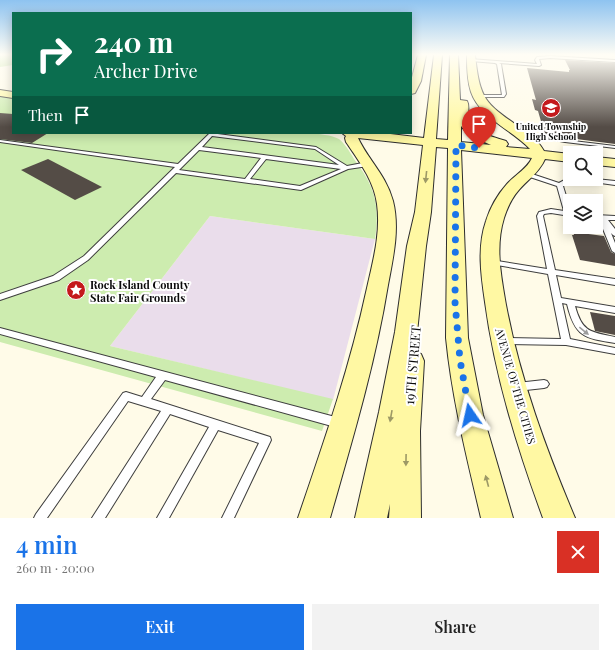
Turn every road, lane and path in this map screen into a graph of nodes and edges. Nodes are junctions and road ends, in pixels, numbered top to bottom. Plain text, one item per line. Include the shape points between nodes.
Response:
1 (416, 79) edge
2 (436, 79) edge
3 (454, 79) edge
4 (458, 79) edge
5 (473, 79) edge
6 (502, 79) edge
7 (435, 83) dead end
8 (412, 88) edge
9 (0, 93) edge
10 (12, 95) edge
11 (478, 96) junction
12 (212, 134) edge
13 (386, 135) edge
14 (523, 137) junction
15 (430, 138) junction
16 (0, 141) edge
17 (456, 145) junction
18 (355, 147) edge
19 (489, 147) junction
20 (615, 147) edge
21 (198, 148) junction
22 (530, 153) junction
23 (265, 157) junction
24 (563, 157) edge
25 (603, 162) edge
26 (615, 163) edge
27 (180, 166) junction
28 (175, 171) junction
29 (523, 177) junction
30 (247, 180) junction
31 (603, 181) edge
32 (615, 183) edge
33 (563, 184) edge
34 (560, 186) junction
35 (563, 195) edge
36 (423, 212) junction
37 (563, 213) edge
38 (604, 218) joint
39 (615, 218) edge
40 (612, 234) edge
41 (615, 239) edge
42 (615, 251) edge
43 (489, 262) junction
44 (552, 272) junction
45 (615, 282) edge
46 (456, 285) junction
47 (0, 297) edge
48 (558, 300) junction
49 (570, 302) junction
50 (615, 310) edge
51 (0, 330) edge
52 (501, 340) junction
53 (615, 340) edge
54 (566, 342) junction
55 (615, 351) edge
56 (163, 375) junction
57 (544, 384) dead end
58 (515, 388) junction
59 (144, 401) junction
60 (168, 409) junction
61 (216, 424) junction
62 (343, 424) junction
63 (40, 518) edge
64 (98, 518) edge
65 (163, 518) edge
66 (228, 518) edge
67 (314, 518) edge
68 (371, 518) edge
69 (405, 518) edge
70 (497, 518) edge
71 (559, 518) edge

1 - 8 main road
2 - 15 main road
3 - 17 main road
4 - 19 main road via 462,90 465,123
5 - 11 main road
6 - 11 lane via 504,94 498,97
7 - 15 main road
9 - 10 main road
11 - 14 main road via 490,112
12 - 18 lane via 316,148
12 - 21 lane
13 - 15 main road
13 - 18 main road
14 - 19 main road via 513,143
14 - 20 lane via 544,137
14 - 22 main road via 536,147
15 - 17 main road
15 -> 36 main road
16 - 27 lane
17 - 19 main road
17 - 46 main road
18 - 23 lane
18 - 30 lane via 301,188
18 - 62 main road via 383,194 387,213 385,249 370,329
19 - 22 main road
19 - 29 main road via 521,162
19 - 46 main road via 468,153 463,158 464,221
21 - 23 lane
21 - 27 lane
22 - 24 main road
22 - 29 main road, AVENUE OF THE CITIES via 538,162
23 - 30 lane
25 - 26 main road
27 - 28 lane
28 - 30 lane
28 - 47 lane via 86,258 68,272
29 - 34 lane
29 - 43 main road, AVENUE OF THE CITIES via 498,209 491,236
31 - 32 lane
33 - 34 lane
34 - 35 lane
36 -> 68 main road via 389,434
36 -> 69 main road, 19TH STREET via 424,232 406,431
37 - 44 lane via 546,211 540,216
38 - 39 lane
38 - 40 lane via 604,224
40 - 41 lane
40 - 42 lane
43 - 44 lane
43 - 52 main road, AVENUE OF THE CITIES
44 - 45 lane
44 - 48 lane
70 -> 46 main road via 476,441 460,360
48 - 49 lane
48 - 54 lane
49 - 50 lane
49 -> 53 lane via 575,322 583,332 590,336
51 - 56 lane
52 - 54 lane
52 - 58 main road, AVENUE OF THE CITIES
54 - 55 lane
56 - 59 lane
56 - 62 lane
57 - 58 lane
58 - 71 main road, AVENUE OF THE CITIES via 529,436
59 - 60 lane
59 - 63 lane via 126,396
60 - 61 lane
60 - 64 lane
61 - 65 lane
61 - 66 lane via 266,440
62 - 67 main road

